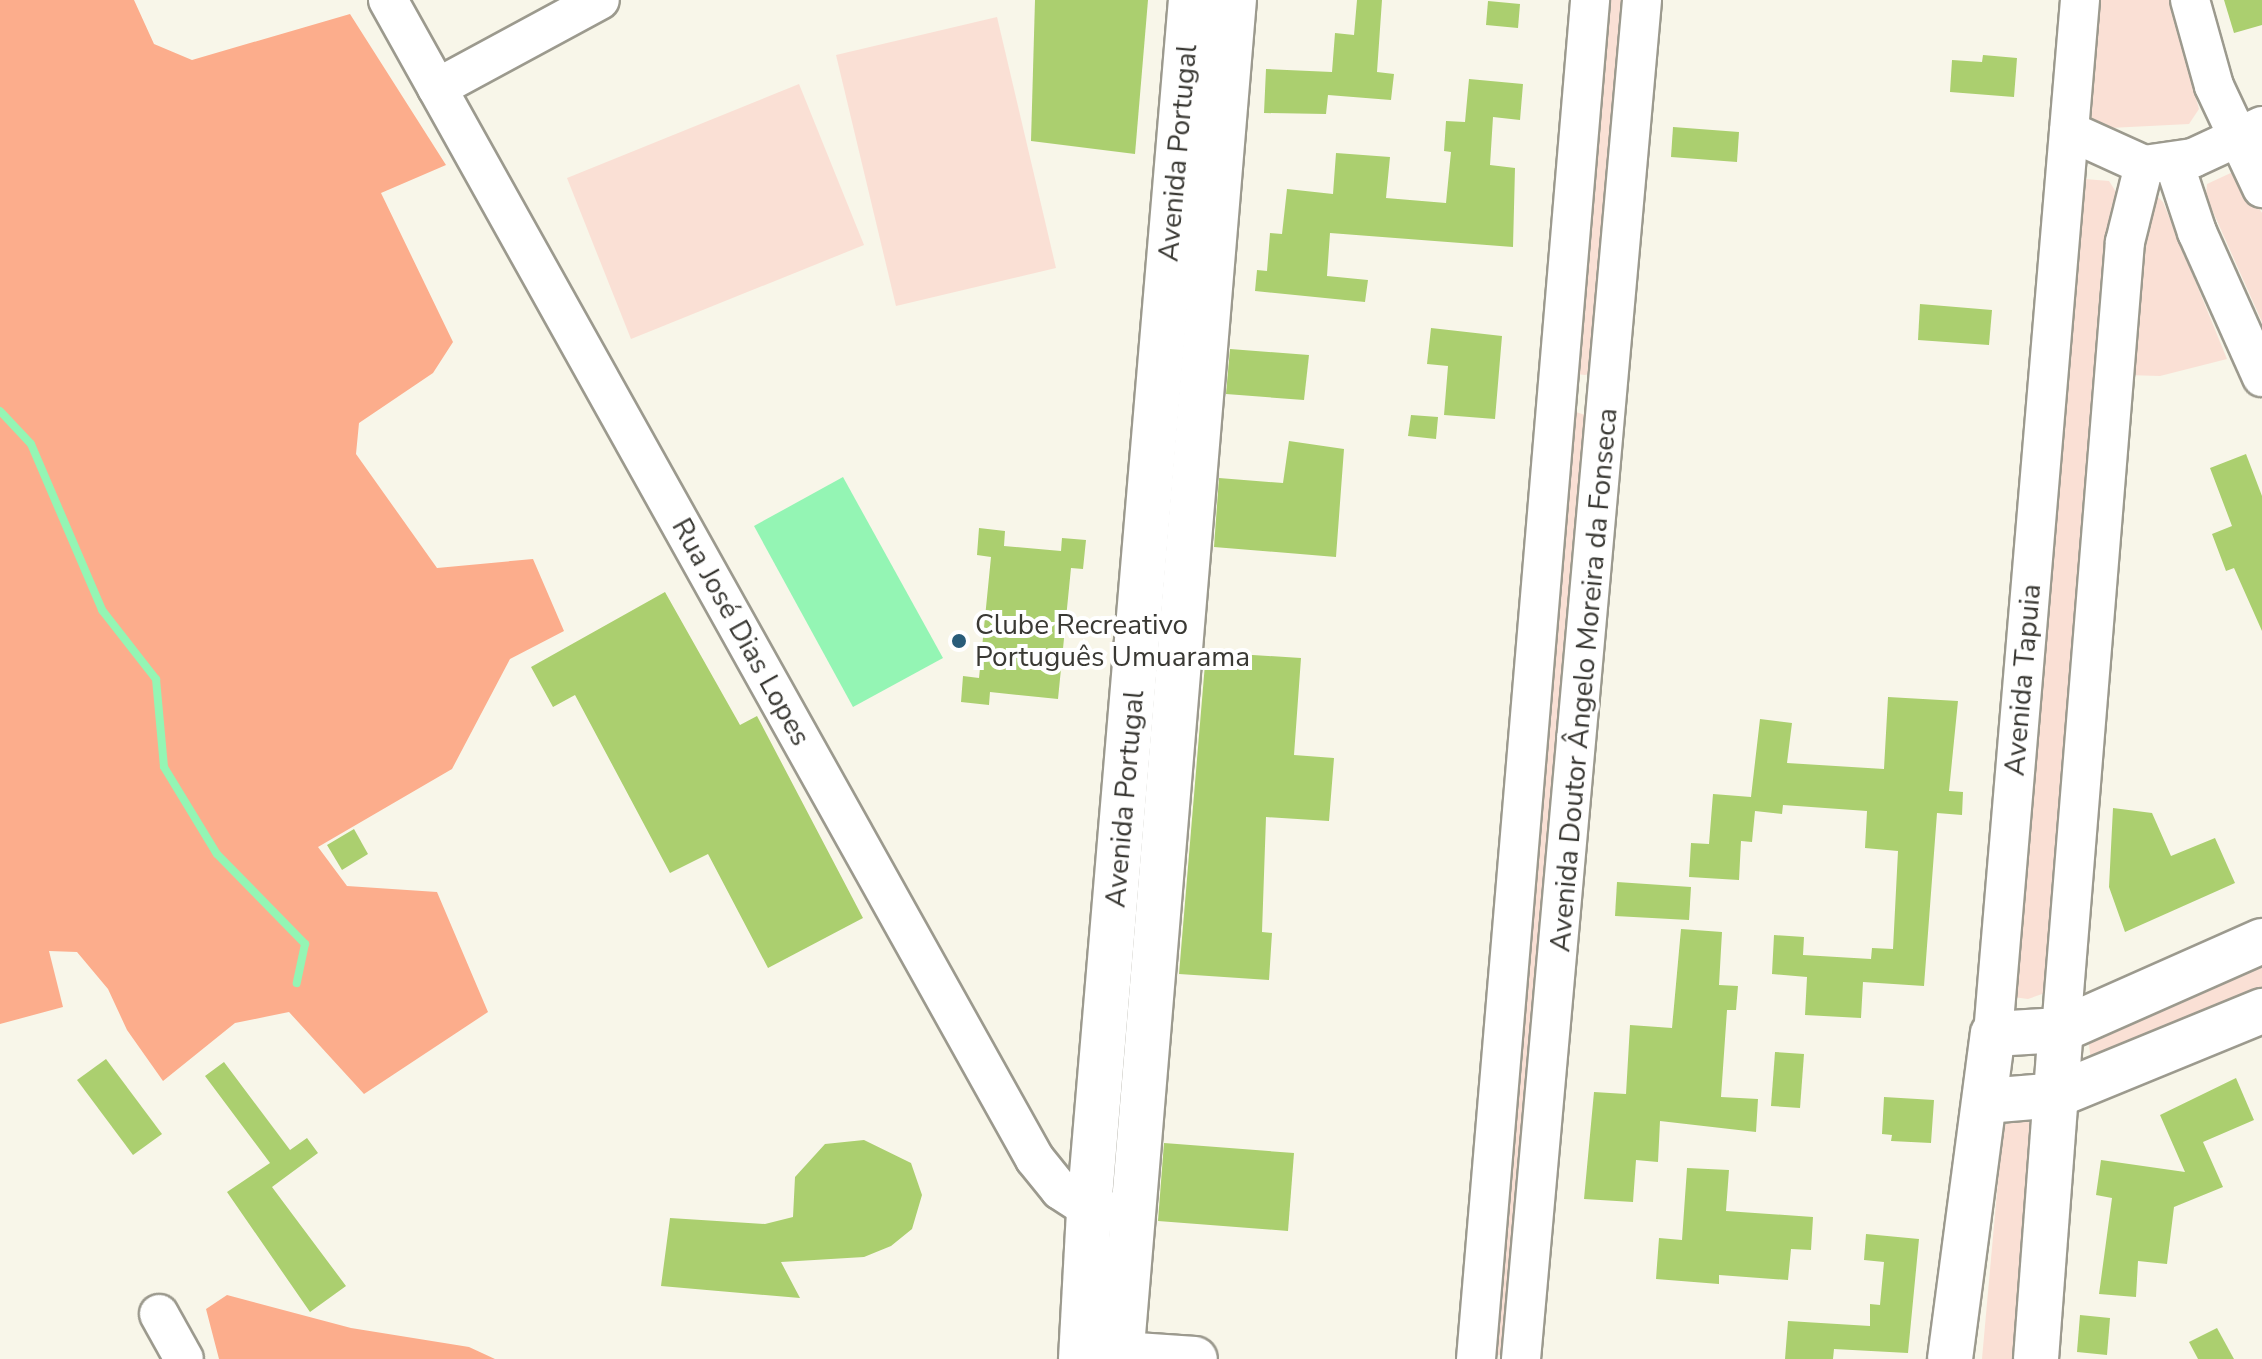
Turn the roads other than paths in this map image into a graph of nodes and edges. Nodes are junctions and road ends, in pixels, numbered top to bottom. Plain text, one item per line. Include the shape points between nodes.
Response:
1 (388, 0) edge
2 (600, 0) edge
3 (1191, 0) edge
4 (1234, 0) edge
5 (1590, 0) edge
6 (1642, 0) edge
7 (2080, 0) edge
8 (2190, 0) edge
9 (437, 88) junction
10 (2069, 131) junction
11 (2250, 132) edge
12 (2159, 164) junction
13 (2262, 188) edge
14 (2262, 377) edge
15 (1559, 392) junction
16 (1610, 398) junction
17 (1154, 443) junction
18 (1197, 447) junction
19 (1122, 842) junction
20 (1164, 845) junction
21 (2262, 941) edge
22 (2262, 1011) edge
23 (2061, 1030) junction
24 (1993, 1034) junction
25 (2057, 1095) junction
26 (1986, 1101) junction
27 (1089, 1209) junction
28 (1134, 1214) junction
29 (159, 1314) dead end
30 (1101, 1356) edge
31 (184, 1359) edge
32 (1195, 1359) edge
33 (1476, 1359) edge
34 (1521, 1359) edge
35 (1950, 1359) edge
36 (2036, 1359) edge

1 - 9 street, Rua José Dias Lopes
2 - 9 street
3 - 17 main road, Avenida Portugal
4 - 18 main road, Avenida Portugal
5 - 15 street, Avenida Doutor Ângelo Moreira da Fonseca
6 - 16 street, Avenida Doutor Ângelo Moreira da Fonseca
7 - 10 street, Avenida Tapuia
8 - 11 street via 2214,86
9 - 27 street, Rua José Dias Lopes via 1035,1159 1060,1190
10 - 12 street
10 - 24 street, Avenida Tapuia
11 - 12 street
11 - 13 street
12 - 14 street via 2197,232
12 - 23 street via 2125,242
15 - 16 street
15 - 33 street, Avenida Doutor Ângelo Moreira da Fonseca
16 - 34 street, Avenida Doutor Ângelo Moreira da Fonseca
17 - 18 main road
17 - 19 main road, Avenida Portugal
18 - 20 main road, Avenida Portugal
19 - 20 main road
19 - 27 main road, Avenida Portugal
20 - 28 main road, Avenida Portugal
21 - 23 main road
22 - 25 main road
23 - 24 main road
23 - 25 main road
24 - 26 main road, Avenida Tapuia
25 - 26 main road
25 - 36 main road
26 - 35 main road, Avenida Tapuia
27 - 28 street, Rua José Dias Lopes
27 - 30 main road, Avenida Portugal
28 - 30 main road, Avenida Portugal
29 - 31 street
30 - 32 main road

